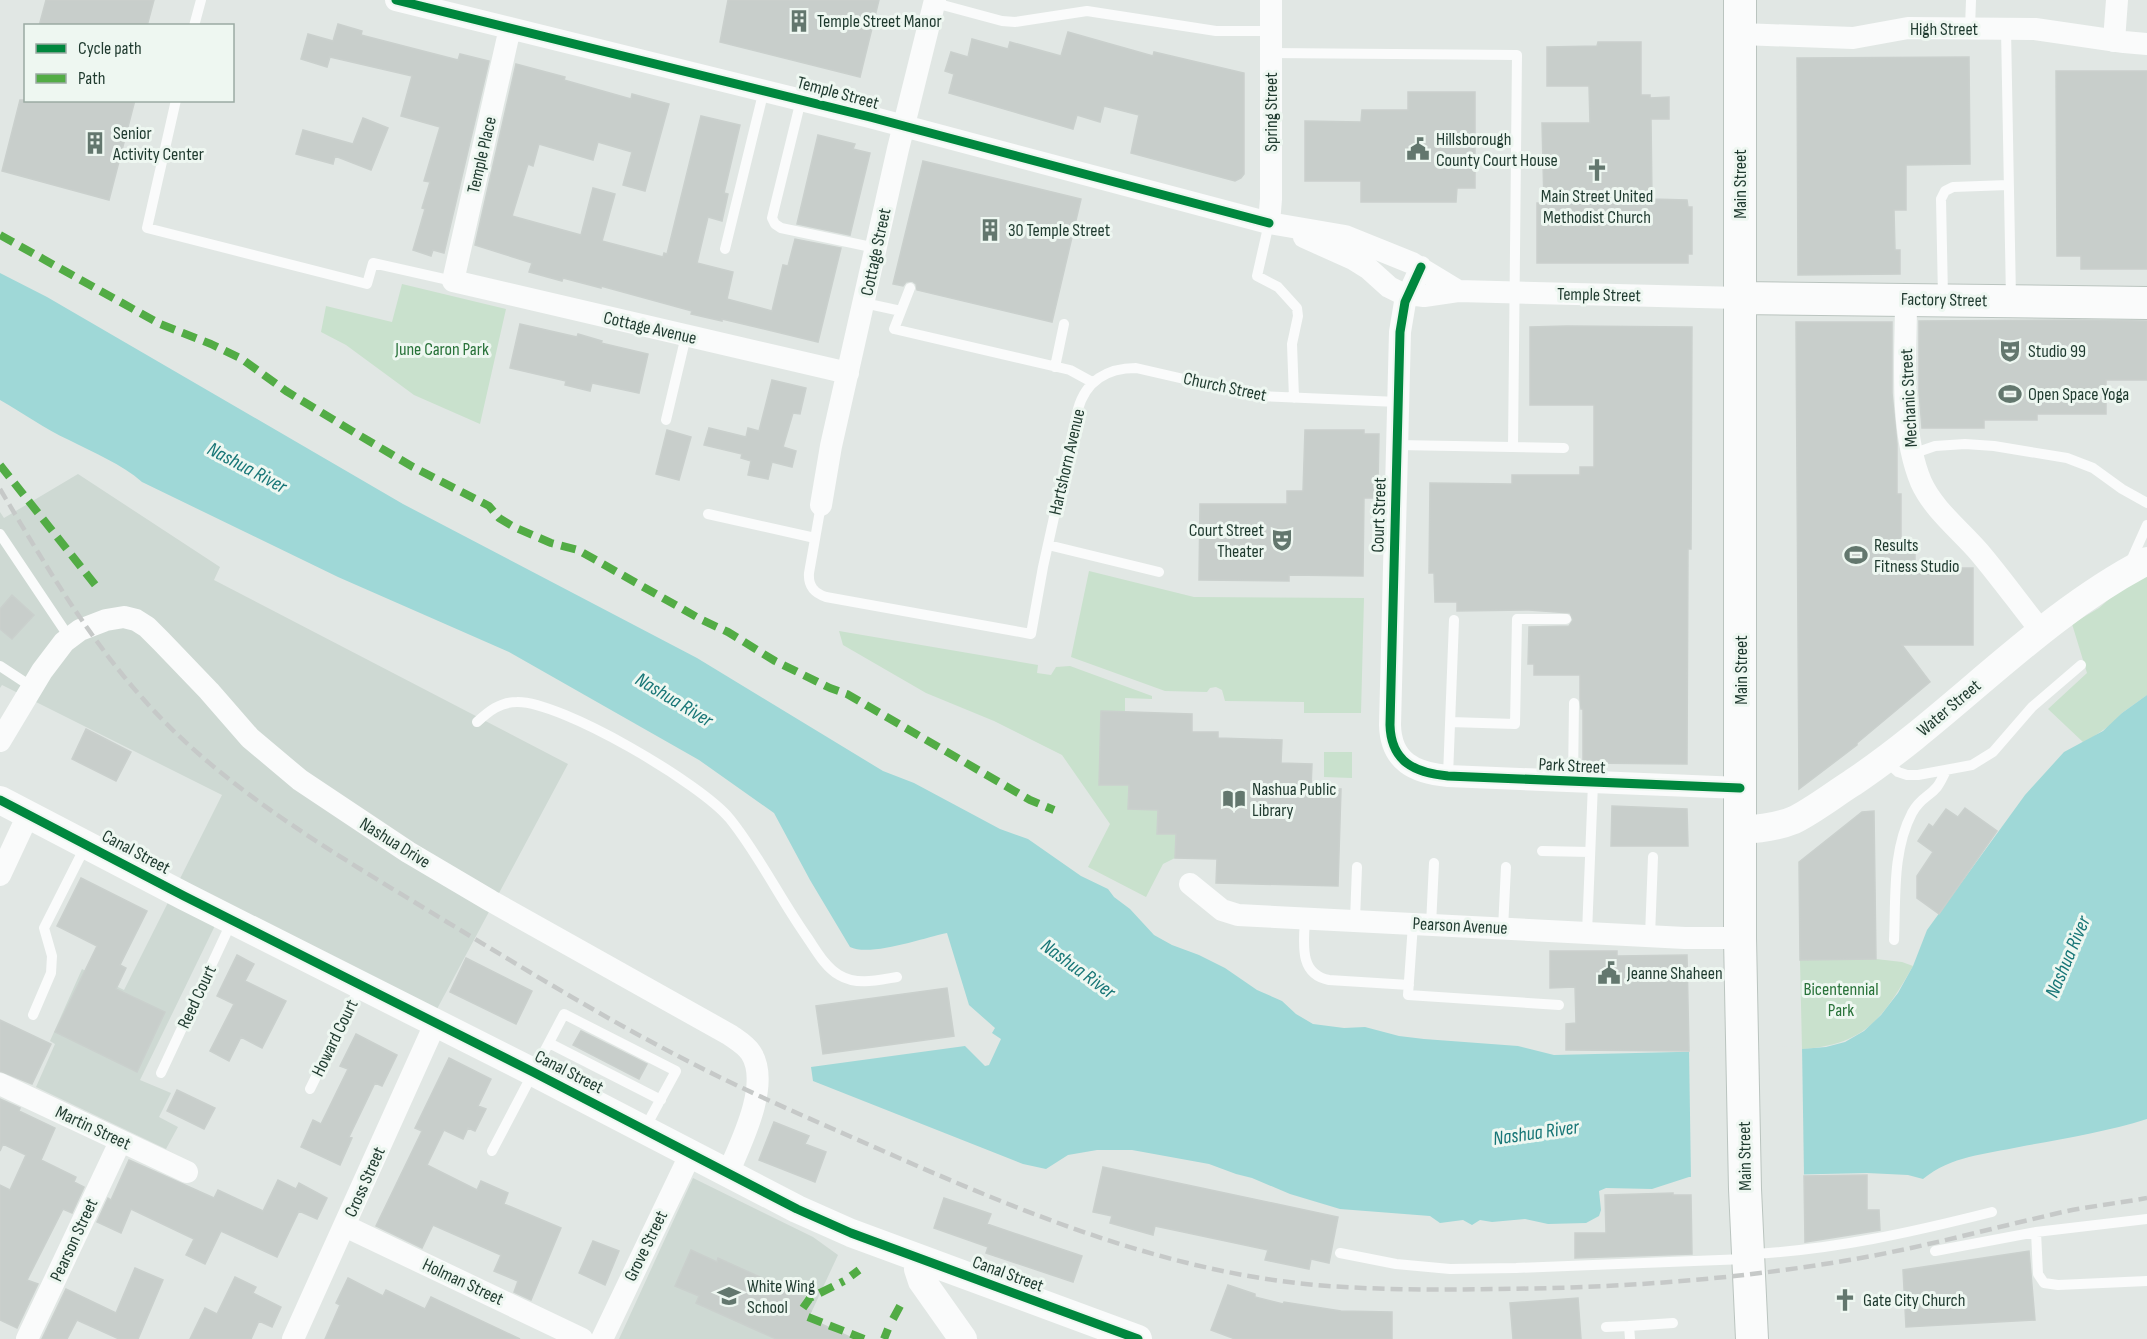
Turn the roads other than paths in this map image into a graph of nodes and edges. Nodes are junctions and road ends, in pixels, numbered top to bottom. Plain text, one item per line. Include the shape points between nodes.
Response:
1 (201, 0) edge
2 (396, 0) edge
3 (1270, 0) edge
4 (1740, 0) edge
5 (1971, 0) edge
6 (2117, 0) edge
7 (935, 2) edge
8 (195, 24) edge
9 (510, 28) junction
10 (1971, 28) junction
11 (2006, 29) junction
12 (1271, 31) junction
13 (1741, 34) junction
14 (2114, 40) junction
15 (2147, 44) edge
16 (1271, 53) junction
17 (764, 90) junction
18 (801, 100) junction
19 (176, 102) edge
20 (903, 128) junction
21 (2008, 185) junction
22 (1269, 223) junction
23 (876, 248) junction
24 (725, 249) dead end
25 (1421, 267) junction
26 (453, 281) junction
27 (910, 288) dead end
28 (1458, 291) junction
29 (1516, 293) junction
30 (1408, 295) junction
31 (1740, 298) junction
32 (1906, 300) junction
33 (1943, 300) junction
34 (2011, 301) junction
35 (864, 303) junction
36 (2147, 303) edge
37 (901, 312) junction
38 (1064, 324) dead end
39 (686, 336) junction
40 (1055, 367) junction
41 (848, 373) junction
42 (1092, 382) junction
43 (1294, 398) junction
44 (1398, 402) junction
45 (666, 420) dead end
46 (1397, 445) junction
47 (1513, 447) junction
48 (1564, 448) dead end
49 (1912, 454) junction
50 (2147, 502) edge
51 (821, 505) joint
52 (708, 514) dead end
53 (2147, 525) edge
54 (0, 534) edge
55 (815, 538) junction
56 (1048, 545) junction
57 (2136, 568) edge
58 (1159, 572) dead end
59 (1566, 619) dead end
60 (1454, 620) dead end
61 (2042, 632) junction
62 (69, 637) junction
63 (2081, 665) dead end
64 (0, 666) edge
65 (32, 687) junction
66 (1574, 703) dead end
67 (477, 722) dead end
68 (1450, 722) junction
69 (0, 741) edge
70 (1885, 760) junction
71 (1405, 762) joint
72 (1946, 771) junction
73 (1448, 776) junction
74 (1583, 783) junction
75 (1740, 788) junction
76 (0, 800) edge
77 (28, 815) junction
78 (1741, 830) junction
79 (87, 845) junction
80 (1542, 851) dead end
81 (1590, 852) junction
82 (1653, 857) dead end
83 (1434, 862) dead end
84 (1357, 867) dead end
85 (1506, 867) dead end
86 (0, 875) edge
87 (1190, 884) dead end
88 (1305, 918) junction
89 (1355, 920) junction
90 (232, 921) junction
91 (1422, 925) junction
92 (1503, 928) junction
93 (1587, 933) junction
94 (1650, 936) junction
95 (1740, 938) junction
96 (1894, 940) dead end
97 (897, 977) dead end
98 (1409, 985) junction
99 (360, 986) junction
100 (1559, 1005) dead end
101 (33, 1015) dead end
102 (435, 1024) junction
103 (549, 1043) junction
104 (533, 1072) junction
105 (161, 1073) dead end
106 (0, 1084) edge
107 (310, 1089) dead end
108 (661, 1100) junction
109 (645, 1130) junction
110 (120, 1142) junction
111 (492, 1151) dead end
112 (691, 1153) junction
113 (188, 1172) dead end
114 (728, 1173) junction
115 (1992, 1212) dead end
116 (2147, 1220) edge
117 (345, 1226) junction
118 (2036, 1232) junction
119 (1935, 1251) dead end
120 (1340, 1253) dead end
121 (1748, 1256) junction
122 (921, 1259) junction
123 (2147, 1281) edge
124 (1673, 1323) dead end
125 (1629, 1326) junction
126 (1606, 1328) dead end
127 (27, 1339) edge
128 (294, 1339) edge
129 (582, 1339) edge
130 (602, 1339) edge
131 (963, 1339) edge
132 (1138, 1339) edge
133 (1630, 1339) edge
134 (1752, 1339) edge

1 - 8 lane
2 - 9 street, Temple Street
3 - 12 street, Spring Street
4 - 13 main road, Main Street
5 - 10 lane
6 - 14 street
7 - 12 lane via 1002,21 1087,11 1216,31
7 - 20 street, Cottage Street
9 - 17 street, Temple Street
9 - 26 street, Temple Place
10 - 11 street, High Street
10 - 13 street, High Street via 1899,29 1853,38
11 - 14 street, High Street via 2048,30
11 - 21 lane
12 - 16 street, Spring Street
13 - 31 main road, Main Street
14 - 15 street, High Street
16 - 22 street, Spring Street
16 - 29 lane via 1517,55
17 - 18 street, Temple Street
17 - 24 lane
18 - 20 street, Temple Street
18 - 23 lane via 772,218 775,224
19 - 26 lane via 147,228 367,284 372,263
20 - 22 street, Temple Street
20 - 23 street, Cottage Street
21 - 33 lane via 1953,187 1945,191 1941,199
21 - 34 lane
22 - 25 street, Temple Street via 1345,236
22 - 30 street, Temple Street via 1353,259 1395,291
22 - 43 lane via 1257,276 1278,287 1297,308 1292,344
23 - 35 street, Cottage Street
25 - 28 street, Temple Street
25 - 30 street, Court Street
26 - 39 street, Cottage Avenue
27 - 37 lane
28 - 29 street, Temple Street
28 - 30 street, Temple Street
29 - 31 street, Temple Street
29 - 47 lane
30 - 44 street, Court Street via 1400,332
31 - 32 main road, Factory Street
31 - 75 main road, Main Street
32 - 33 main road, Factory Street
32 - 49 street, Mechanic Street via 1907,426
33 - 34 main road, Factory Street
34 - 36 main road, Factory Street
35 - 37 lane
35 - 41 street, Cottage Street
37 - 40 lane via 894,329
38 - 40 lane
39 - 41 street, Cottage Avenue
39 - 45 lane
40 - 42 lane via 1076,372
41 - 51 street, Cottage Street
42 - 43 lane, Church Street via 1109,372 1136,368 1250,395
42 - 56 lane, Hartshorn Avenue via 1080,403
43 - 44 lane, Church Street
44 - 46 street, Court Street
46 - 47 lane
46 - 71 street, Court Street via 1390,732 1394,749
47 - 48 lane
49 - 50 lane via 1935,446 1965,444 2067,458 2093,468
49 - 61 street, Mechanic Street via 1930,499 1981,554
51 - 55 lane
52 - 55 lane
53 - 57 lane
54 - 62 lane
55 - 56 lane, Hartshorn Avenue via 808,579 820,595 1031,634
56 - 58 lane
57 - 61 street, Water Street via 2082,601
59 - 68 lane via 1517,619 1515,724
60 - 68 lane
61 - 70 street, Water Street
62 - 65 street, Nashua Drive
62 - 114 street, Nashua Drive via 112,618 130,618 141,623 250,738 300,780 408,852 747,1047 755,1061 756,1094 749,1123
63 - 72 lane via 2032,707 1986,758 1965,768
64 - 65 lane
65 - 69 street, Nashua Drive
66 - 74 lane
67 - 97 lane via 490,709 518,702 555,712 633,749 695,788 730,819 827,965 840,976 855,981
68 - 73 lane
70 - 72 lane via 1907,775
70 - 78 street, Water Street via 1796,819 1769,828
71 - 73 street, Park Street via 1423,772
72 - 96 lane via 1936,788 1921,799 1905,828
73 - 74 street, Park Street
74 - 75 street, Park Street
74 - 81 lane
75 - 78 main road, Main Street
76 - 77 street, Canal Street
77 - 79 street, Canal Street
77 - 86 street
78 - 95 main road, Main Street
79 - 90 street, Canal Street
79 - 101 lane via 44,928 52,956 51,973
80 - 81 lane
81 - 93 lane
82 - 94 lane
83 - 91 lane
84 - 89 lane
85 - 92 lane
87 - 88 street, Pearson Avenue via 1229,913
88 - 89 street, Pearson Avenue
88 - 98 lane via 1305,959 1316,976
89 - 91 street, Pearson Avenue
90 - 99 street, Canal Street
90 - 105 lane, Reed Court
91 - 92 street, Pearson Avenue
91 - 98 lane
92 - 93 street, Pearson Avenue
93 - 94 street, Pearson Avenue
94 - 95 street, Pearson Avenue
95 - 121 main road, Main Street
98 - 100 lane via 1408,995
99 - 102 street, Canal Street
99 - 107 lane, Howard Court
102 - 104 street, Canal Street
102 - 117 street, Cross Street
103 - 104 lane
103 - 108 lane
103 - 108 lane via 564,1014 676,1071
104 - 109 street, Canal Street
104 - 111 lane
106 - 110 street, Martin Street
108 - 109 lane
109 - 112 street, Canal Street
110 - 113 street, Martin Street
110 - 127 street, Pearson Street
112 - 114 street, Canal Street
112 - 130 street, Grove Street
114 - 122 street, Canal Street via 826,1222
115 - 121 lane via 1916,1231
116 - 118 lane
117 - 128 street, Cross Street
117 - 129 street, Holman Street
118 - 119 lane
118 - 123 lane via 2038,1274 2044,1283
120 - 121 lane via 1450,1269
121 - 134 main road, Main Street
122 - 131 street via 920,1278
122 - 132 street, Canal Street
124 - 125 lane
125 - 126 lane
125 - 133 lane

